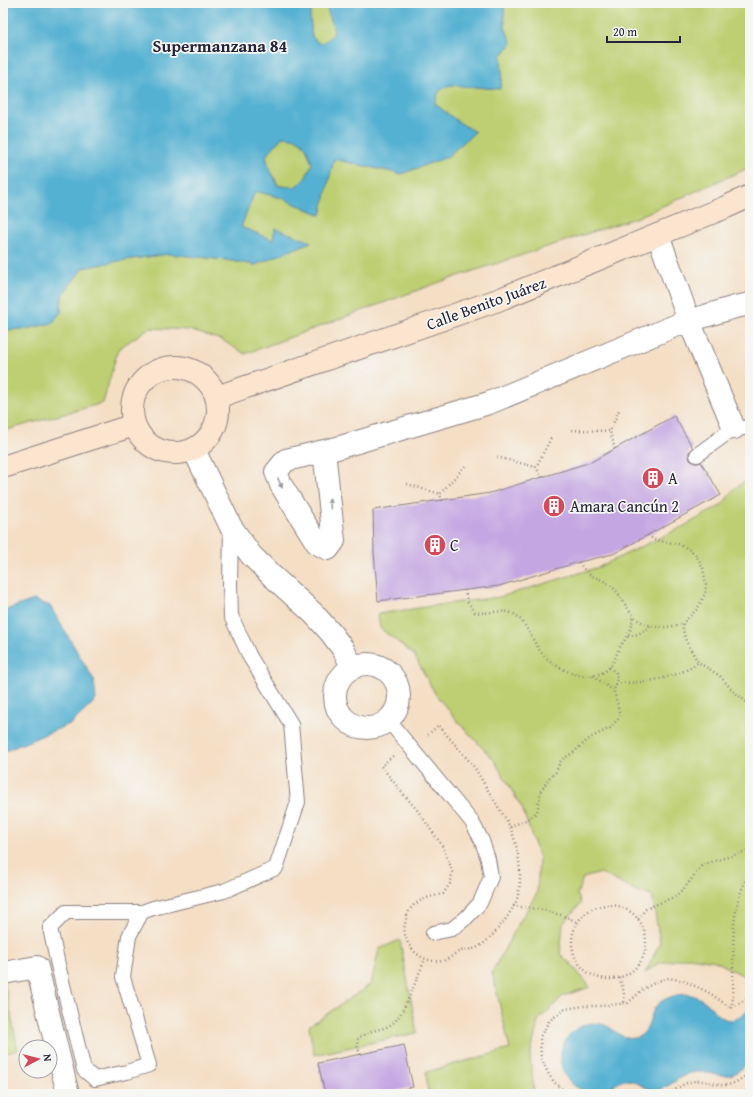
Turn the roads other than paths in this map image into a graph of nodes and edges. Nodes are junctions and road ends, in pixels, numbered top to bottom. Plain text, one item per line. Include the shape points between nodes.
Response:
1 (750, 196) edge
2 (658, 235) junction
3 (750, 304) edge
4 (689, 321) junction
5 (217, 397) junction
6 (134, 426) junction
7 (742, 428) edge
8 (194, 450) junction
9 (324, 452) dead end
10 (697, 455) dead end
11 (3, 467) edge
12 (231, 527) junction
13 (353, 668) junction
14 (388, 720) junction
15 (142, 912) junction
16 (433, 933) dead end
17 (3, 973) edge
18 (68, 1094) edge

1 - 2 street, Calle Benito Juárez
2 - 4 street
2 - 5 street, Calle Benito Juárez via 498,300
3 - 4 street
4 - 7 street
4 - 9 street via 489,403
5 - 6 street via 201,374 175,366 161,368 139,385 133,398 131,412
5 - 8 street via 219,410 212,434
6 - 8 street via 141,438 152,447 166,453 180,454
6 - 11 street
7 - 10 lane
8 - 12 street
12 - 13 street via 251,555 326,628 343,649
12 - 15 lane via 231,616 250,657 291,724 298,802 276,868 224,891
13 - 14 street via 363,664 374,665 392,676 399,696 398,707
13 - 14 street via 344,674 335,692 339,712 354,726 364,728 375,728
14 - 16 lane via 472,822 488,859 491,877 480,903 452,929
15 - 15 lane via 129,936 123,976 150,1065 95,1079 84,1070 50,928 66,912
17 - 18 street via 37,967

